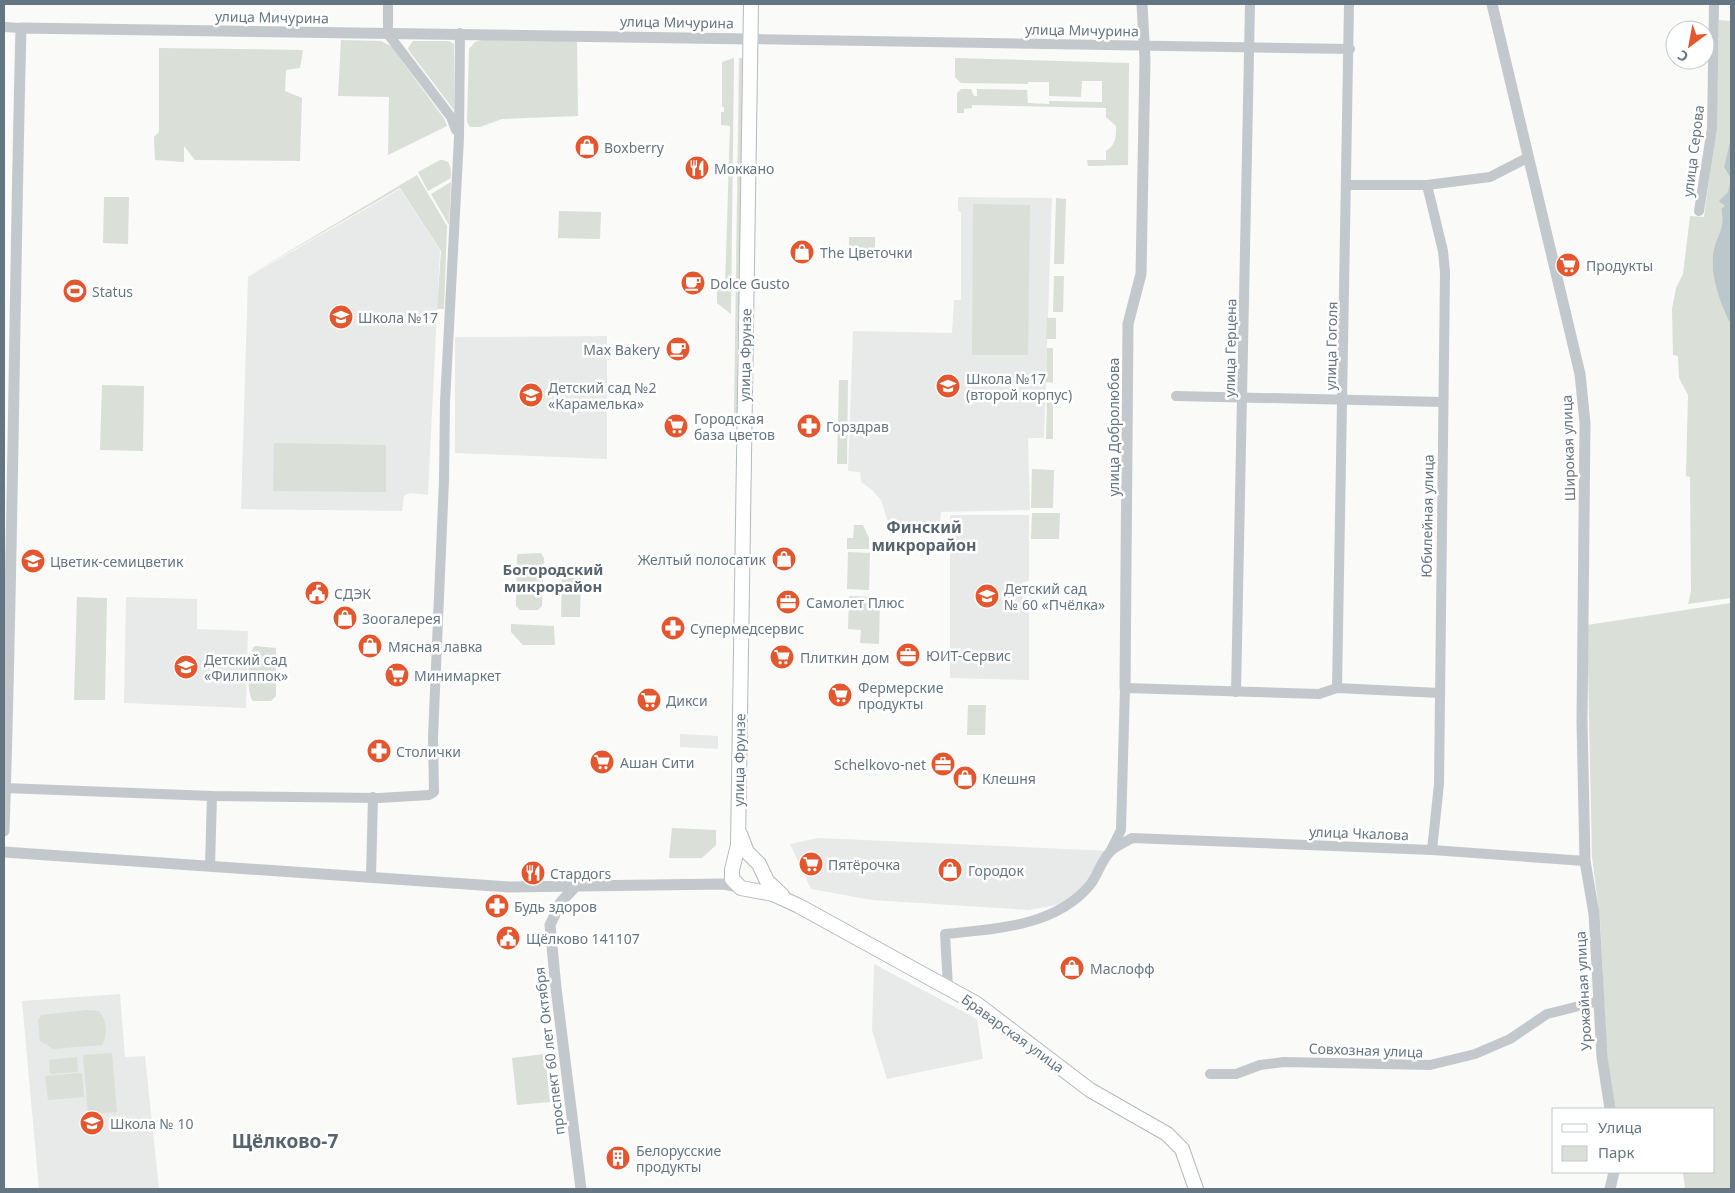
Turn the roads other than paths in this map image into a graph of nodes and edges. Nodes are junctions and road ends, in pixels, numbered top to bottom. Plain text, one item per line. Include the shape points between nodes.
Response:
1 (388, 4) edge
2 (752, 4) edge
3 (1142, 4) edge
4 (1250, 4) edge
5 (1349, 4) edge
6 (1492, 4) edge
7 (1714, 4) edge
8 (4, 27) edge
9 (22, 28) junction
10 (460, 33) junction
11 (388, 34) junction
12 (750, 38) junction
13 (1145, 46) junction
14 (1249, 47) junction
15 (1350, 49) junction
16 (459, 138) junction
17 (1527, 158) junction
18 (1347, 185) junction
19 (1427, 185) junction
20 (1699, 211) dead end
21 (1176, 396) dead end
22 (1243, 397) junction
23 (1344, 399) junction
24 (1443, 402) junction
25 (1125, 688) junction
26 (1337, 688) junction
27 (1236, 692) junction
28 (1439, 693) junction
29 (5, 788) junction
30 (212, 796) junction
31 (373, 797) junction
32 (738, 827) junction
33 (4, 831) edge
34 (1111, 850) junction
35 (1432, 850) junction
36 (4, 852) edge
37 (752, 858) junction
38 (210, 866) junction
39 (1586, 866) junction
40 (732, 868) junction
41 (762, 872) junction
42 (371, 876) junction
43 (714, 884) junction
44 (574, 888) junction
45 (746, 888) junction
46 (799, 906) junction
47 (948, 987) junction
48 (1599, 1001) junction
49 (1210, 1074) dead end
50 (1610, 1108) edge
51 (1614, 1173) edge
52 (581, 1189) edge
53 (1196, 1189) edge
54 (1610, 1189) edge

1 - 11 street
2 - 12 main road, улица Фрунзе
3 - 13 street, улица Добролюбова
4 - 14 street, улица Герцена
5 - 15 street, улица Гоголя
6 - 17 street, Широкая улица
7 - 20 street, улица Серова via 1712,128
8 - 9 street, улица Мичурина
9 - 11 street, улица Мичурина
9 - 29 street
10 - 11 street, улица Мичурина
10 - 12 street, улица Мичурина
10 - 16 street
11 - 16 street via 451,117
12 - 13 street, улица Мичурина
12 - 32 main road, улица Фрунзе
13 - 14 street, улица Мичурина
13 - 25 street, улица Добролюбова via 1141,274 1128,324
14 - 15 street, улица Мичурина
14 - 22 street, улица Герцена
15 - 18 street, улица Гоголя
16 - 31 street via 445,402 433,737 434,792 429,795
17 - 19 street via 1490,177
17 - 39 street, Широкая улица via 1580,374 1585,423 1582,722
18 - 19 street
18 - 23 street, улица Гоголя
19 - 24 street, Юбилейная улица via 1446,272
21 - 22 street
22 - 23 street
22 - 27 street, улица Герцена
23 - 24 street
23 - 26 street, улица Гоголя
24 - 28 street, Юбилейная улица
25 - 27 street
25 - 34 street, улица Добролюбова via 1121,830
26 - 27 street via 1319,694
26 - 28 street
28 - 35 street, Юбилейная улица via 1439,784
29 - 30 street
29 - 33 street
30 - 31 street
30 - 38 street
31 - 42 street
32 - 37 main road
32 - 40 main road, улица Фрунзе
34 - 35 street, улица Чкалова via 1132,838
34 - 47 street, улица Добролюбова via 1090,884 1073,902 1045,916 1011,927 945,934
35 - 39 street, улица Чкалова
36 - 38 street
37 - 40 main road via 743,858
37 - 41 main road
38 - 42 street
39 - 48 street, Урожайная улица via 1594,914
40 - 43 street via 723,880
40 - 45 main road via 734,882
41 - 45 main road via 760,880
41 - 46 main road via 772,887
42 - 44 street via 509,887
43 - 44 street
43 - 45 street
44 - 52 street, проспект 60 лет Октября via 561,902 550,924
45 - 46 main road via 773,894
46 - 47 main road, Браварская улица
47 - 53 main road, Браварская улица via 977,1004 1090,1090 1167,1134 1182,1149
48 - 49 street, Совхозная улица via 1547,1014 1510,1039 1430,1065 1284,1062 1260,1065 1236,1074
48 - 50 street, Урожайная улица via 1602,1057
51 - 54 street

